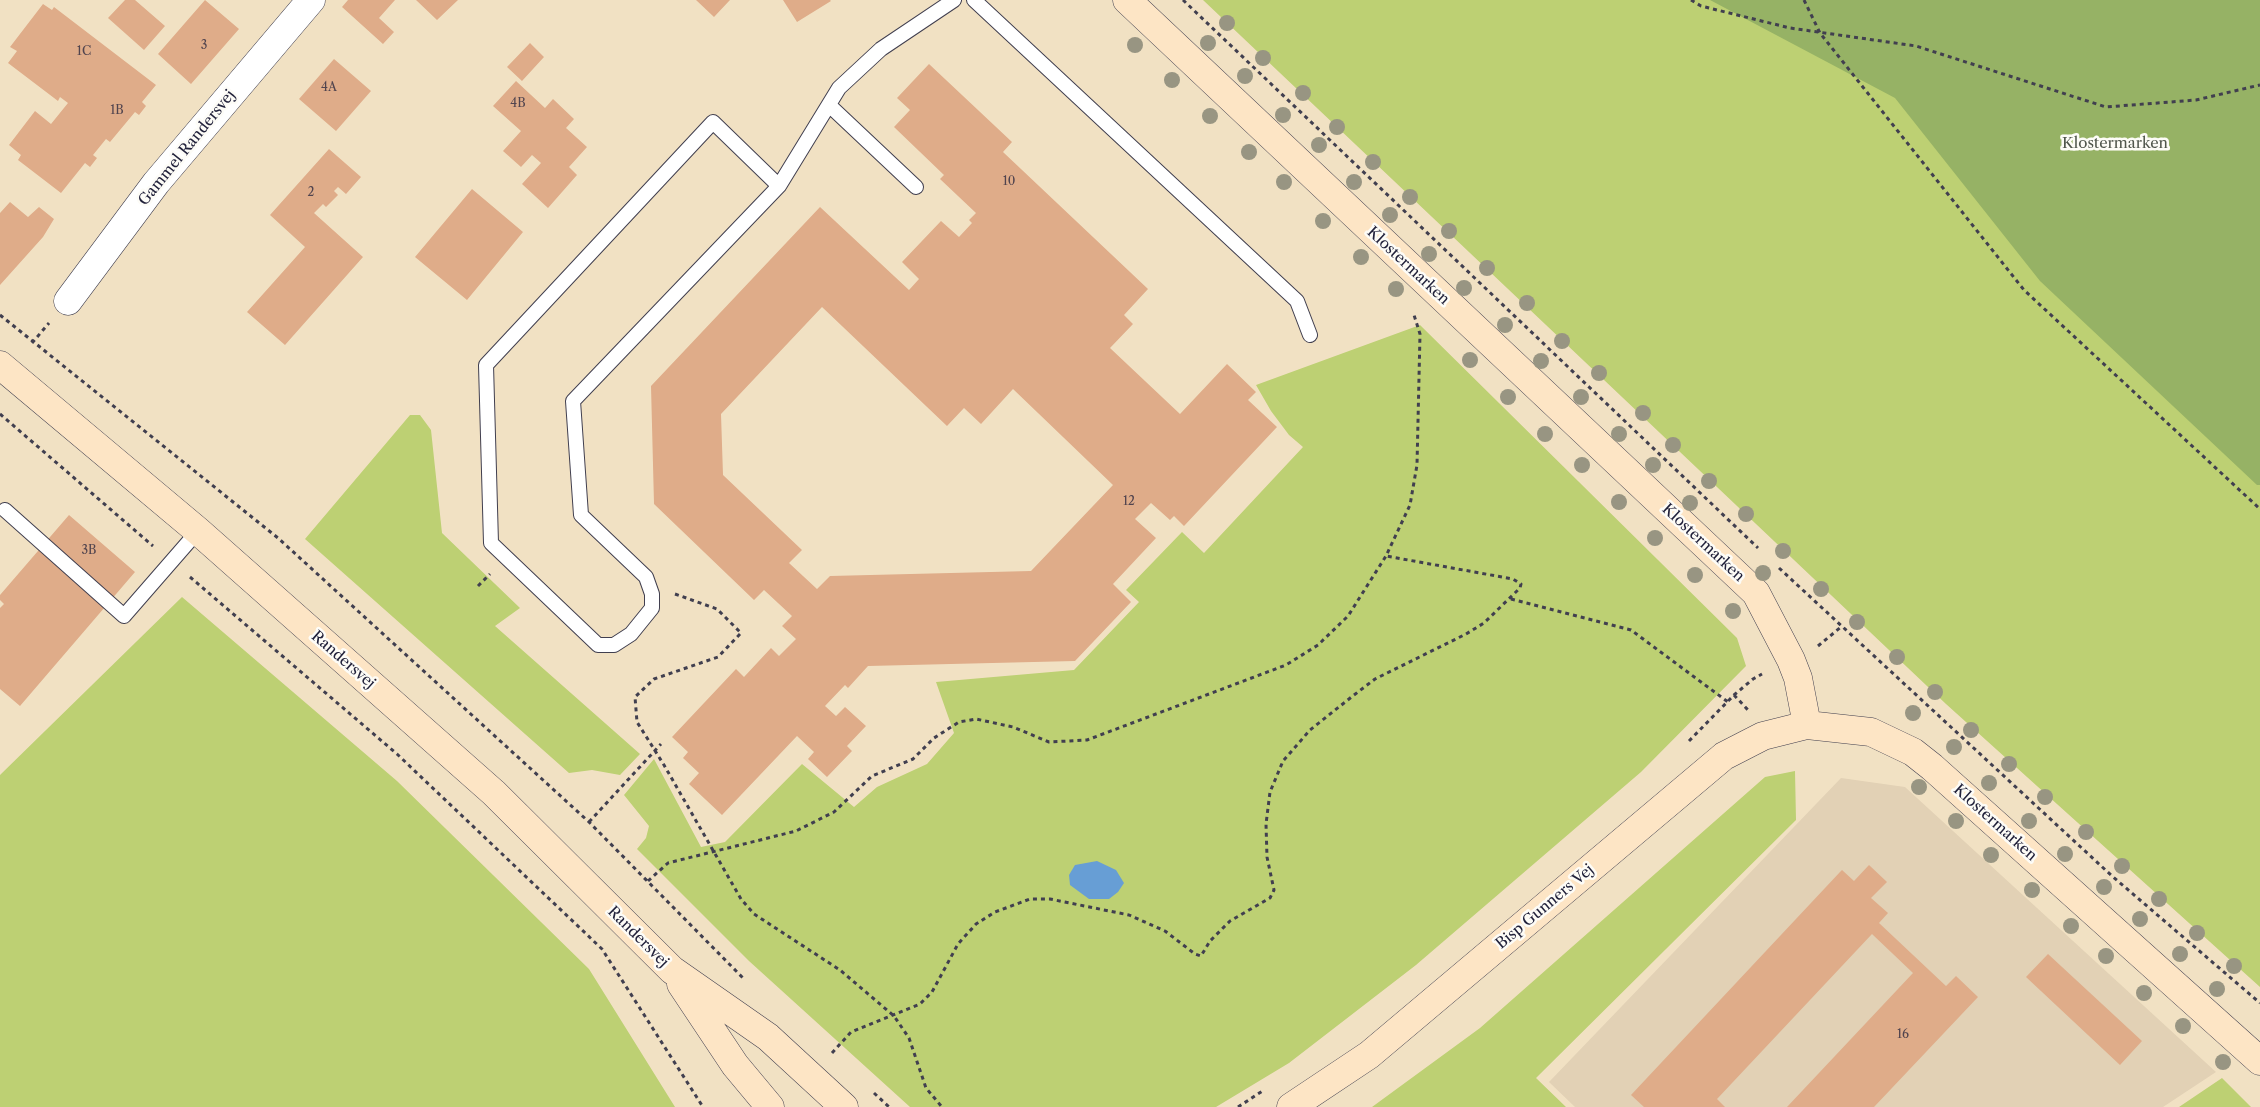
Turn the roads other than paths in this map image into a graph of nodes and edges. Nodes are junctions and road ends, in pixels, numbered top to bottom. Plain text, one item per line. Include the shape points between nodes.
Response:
1 (311, 0) edge
2 (954, 0) edge
3 (974, 0) edge
4 (1127, 0) edge
5 (829, 105) junction
6 (779, 186) junction
7 (916, 187) dead end
8 (68, 301) road end
9 (1310, 335) dead end
10 (4, 368) edge
11 (4, 510) dead end
12 (198, 531) junction
13 (1807, 725) junction
14 (672, 970) junction
15 (2260, 1061) edge
16 (770, 1107) edge
17 (844, 1107) edge
18 (1291, 1107) edge

1 - 8 street, Gammel Randersvej via 156,183
2 - 5 lane via 881,49 839,88
3 - 9 lane via 1297,301
4 - 13 street, Klostermarken via 1756,593 1798,678
5 - 6 lane
5 - 7 lane
6 - 6 lane via 573,401 581,515 646,577 652,594 652,608 631,634 614,645 598,645 491,543 486,365 713,122
10 - 12 street, Randersvej
11 - 12 lane via 124,616
12 - 14 street, Randersvej via 494,793
13 - 15 street, Klostermarken via 1871,732 1920,757
13 - 18 street, Bisp Gunners Vej via 1763,736 1724,756 1369,1055
14 - 16 street, Randersvej via 735,1065
14 - 17 street, Randersvej via 768,1037

